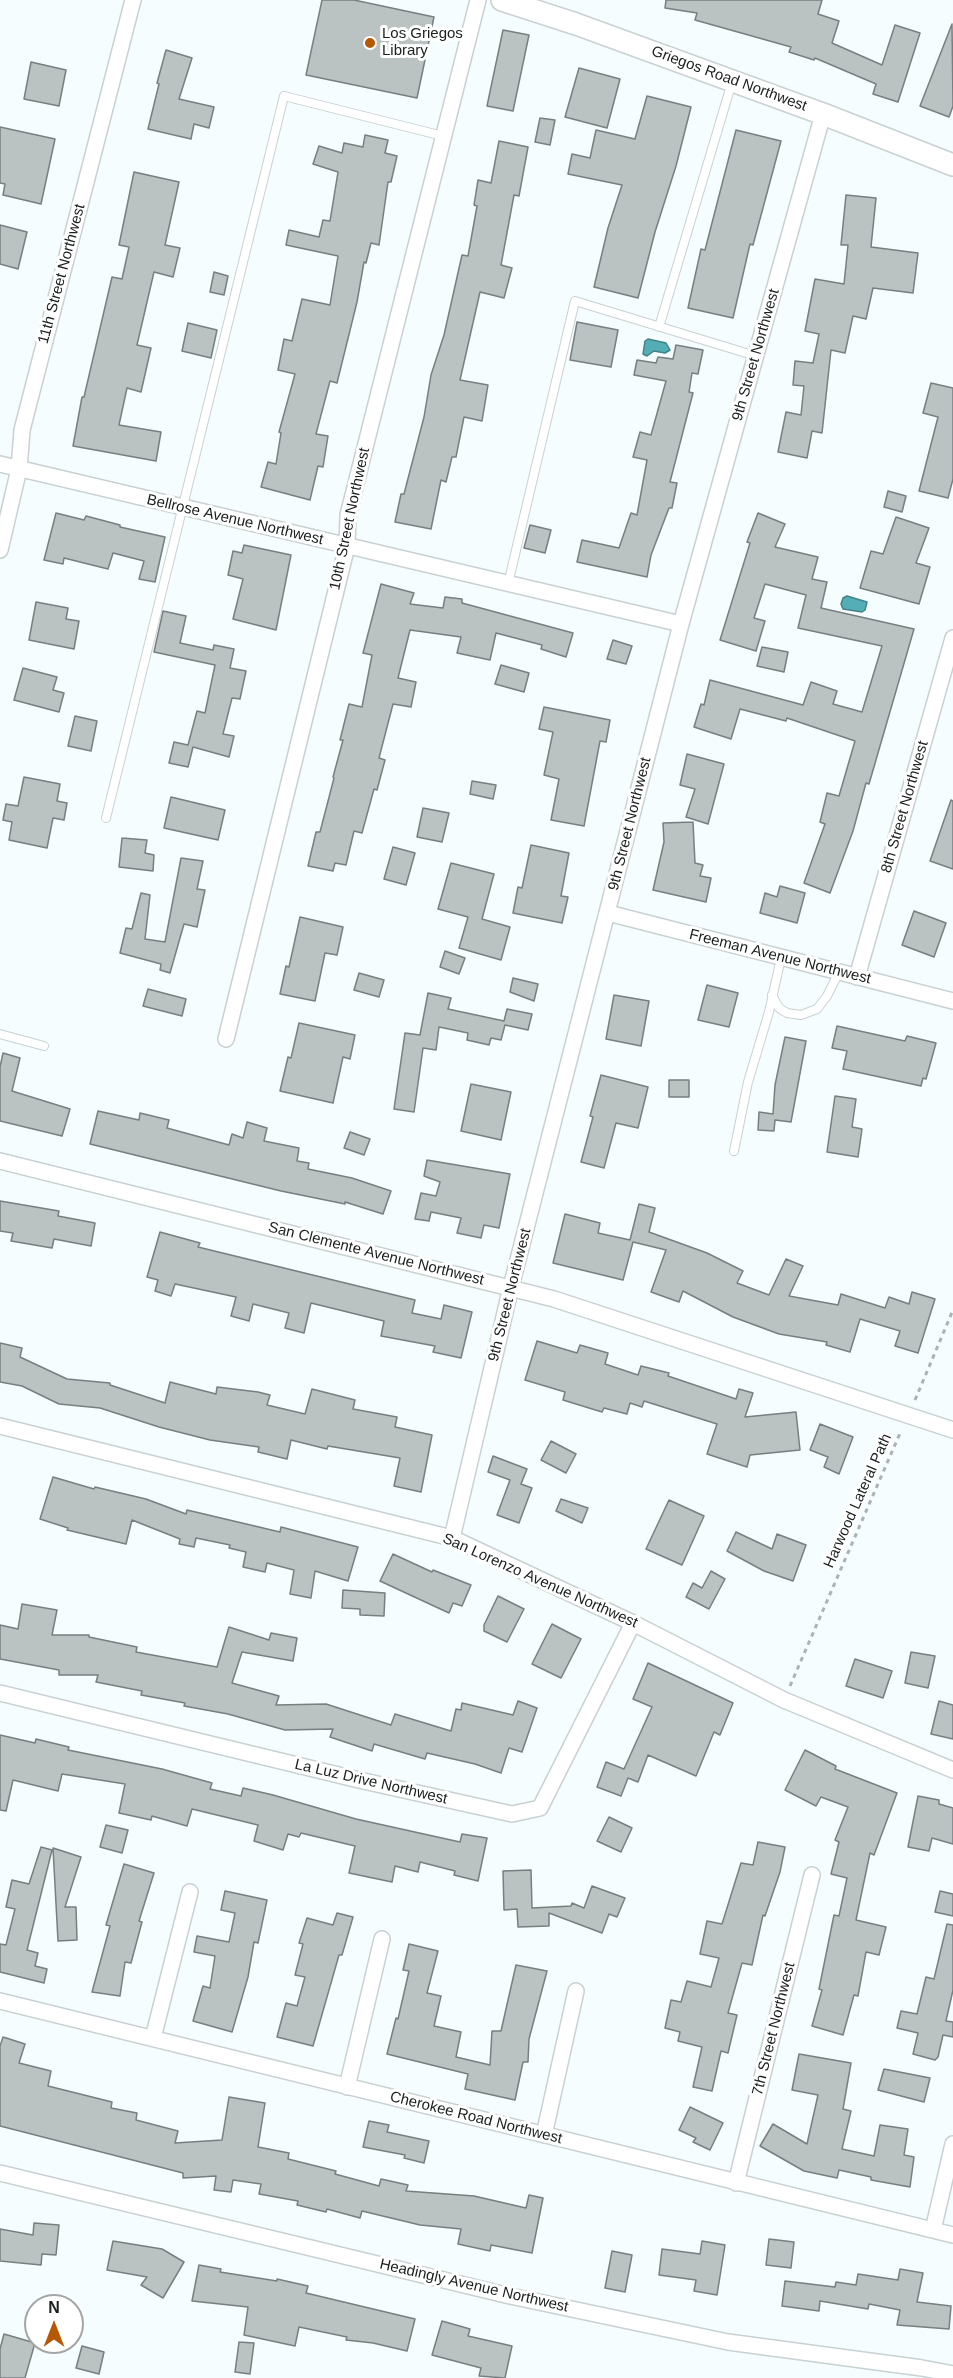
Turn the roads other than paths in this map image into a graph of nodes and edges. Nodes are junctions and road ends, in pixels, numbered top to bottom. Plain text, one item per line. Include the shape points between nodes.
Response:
1 (134, 0) edge
2 (478, 0) edge
3 (502, 0) edge
4 (732, 81) junction
5 (823, 114) junction
6 (443, 136) junction
7 (953, 165) edge
8 (659, 327) junction
9 (756, 356) junction
10 (0, 464) edge
11 (19, 469) junction
12 (182, 507) junction
13 (347, 546) junction
14 (0, 550) edge
15 (508, 584) junction
16 (681, 624) junction
17 (953, 638) edge
18 (106, 818) dead end
19 (608, 913) junction
20 (781, 958) junction
21 (839, 972) junction
22 (857, 977) junction
23 (772, 996) junction
24 (953, 1001) edge
25 (0, 1034) edge
26 (226, 1039) dead end
27 (44, 1046) dead end
28 (734, 1151) dead end
29 (0, 1161) edge
30 (511, 1287) junction
31 (0, 1426) edge
32 (953, 1430) edge
33 (452, 1538) junction
34 (633, 1623) junction
35 (0, 1693) edge
36 (953, 1770) edge
37 (813, 1875) dead end
38 (190, 1892) dead end
39 (382, 1940) dead end
40 (576, 1991) dead end
41 (0, 2001) edge
42 (153, 2038) junction
43 (347, 2087) junction
44 (544, 2135) junction
45 (953, 2144) edge
46 (0, 2173) edge
47 (736, 2183) junction
48 (933, 2230) junction
49 (953, 2235) edge
50 (953, 2374) edge

1 - 11 street, 11th Street Northwest via 22,430
2 - 6 street, 10th Street Northwest
3 - 4 main road, Griegos Road Northwest
4 - 5 main road, Griegos Road Northwest
4 - 8 lane
5 - 7 main road, Griegos Road Northwest
5 - 9 street, 9th Street Northwest
6 - 12 lane via 284,96
6 - 13 street, 10th Street Northwest via 348,515
8 - 9 lane
8 - 15 lane via 575,301
9 - 16 street, 9th Street Northwest
10 - 11 street, Bellrose Avenue Northwest
11 - 12 street, Bellrose Avenue Northwest
11 - 14 street, 11th Street Northwest
12 - 13 street, Bellrose Avenue Northwest
12 - 18 lane
13 - 15 street, Bellrose Avenue Northwest
13 - 26 street, 10th Street Northwest
15 - 16 street, Bellrose Avenue Northwest
16 - 19 street, 9th Street Northwest
17 - 22 street, 8th Street Northwest
19 - 20 street, Freeman Avenue Northwest
19 - 30 street, 9th Street Northwest
20 - 21 street, Freeman Avenue Northwest
20 - 23 lane
21 - 22 street, Freeman Avenue Northwest
21 - 23 lane via 817,1009 801,1015 779,1008
22 - 24 street, Freeman Avenue Northwest
23 - 28 lane
25 - 27 lane
29 - 30 street, San Clemente Avenue Northwest
30 - 32 street, San Clemente Avenue Northwest
30 - 33 street, 9th Street Northwest
31 - 33 street, San Lorenzo Avenue Northwest
33 - 34 street, San Lorenzo Avenue Northwest
34 - 35 street, La Luz Drive Northwest via 540,1808 512,1814
34 - 36 street, San Lorenzo Avenue Northwest via 784,1700
37 - 47 street, 7th Street Northwest
38 - 42 street
39 - 43 street
40 - 44 street
41 - 42 street, Cherokee Road Northwest
42 - 43 street, Cherokee Road Northwest
43 - 44 street, Cherokee Road Northwest
44 - 47 street, Cherokee Road Northwest
45 - 48 street
46 - 50 street, Headingly Avenue Northwest via 510,2296 716,2340
47 - 48 street, Cherokee Road Northwest
48 - 49 street, Cherokee Road Northwest

